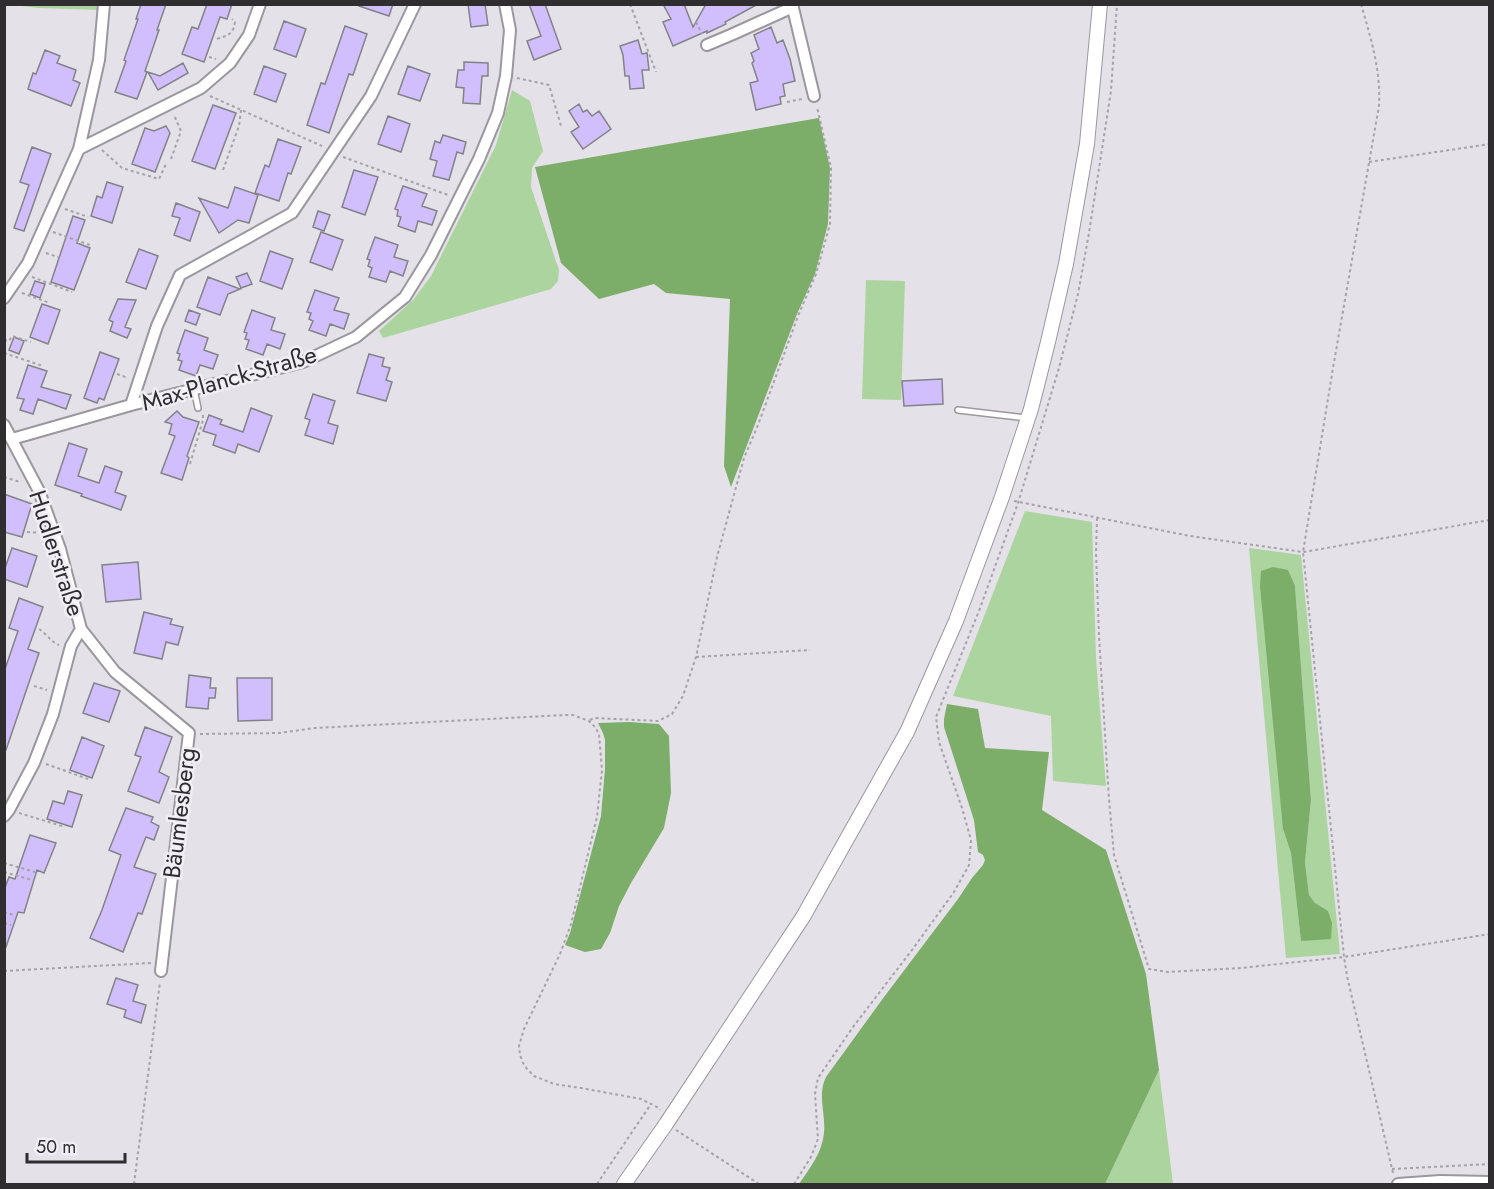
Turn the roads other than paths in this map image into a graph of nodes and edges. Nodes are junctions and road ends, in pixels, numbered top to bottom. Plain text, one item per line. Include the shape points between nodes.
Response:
1 (104, 4) edge
2 (260, 4) edge
3 (415, 4) edge
4 (505, 4) edge
5 (1100, 4) edge
6 (792, 6) edge
7 (707, 45) road end
8 (814, 96) road end
9 (79, 149) junction
10 (7, 294) edge
11 (194, 389) junction
12 (131, 405) junction
13 (198, 408) road end
14 (958, 410) dead end
15 (1028, 418) junction
16 (4, 425) edge
17 (12, 440) junction
18 (81, 629) junction
19 (7, 813) edge
20 (161, 967) road end
21 (1490, 1182) edge
22 (1397, 1184) edge
23 (624, 1185) edge

1 - 9 street via 99,60
2 - 9 street via 249,35 230,63 201,88
3 - 12 street via 371,96 292,213 180,275 157,326
4 - 11 street, Max-Planck-Straße via 510,30 498,112 431,255 405,297 356,337 303,362
5 - 15 street via 1087,144 1058,298
6 - 7 street
6 - 8 street
9 - 10 street via 28,263
11 - 12 street, Max-Planck-Straße
11 - 13 lane
12 - 17 street, Max-Planck-Straße
14 - 15 lane
15 - 23 street via 956,621 907,732 803,917
16 - 17 street, Hudlerstraße
17 - 18 street, Hudlerstraße via 39,492 60,549
18 - 19 street, Hudlerstraße via 35,760
18 - 20 street, Bäumlesberg via 115,672 189,733
21 - 22 street

